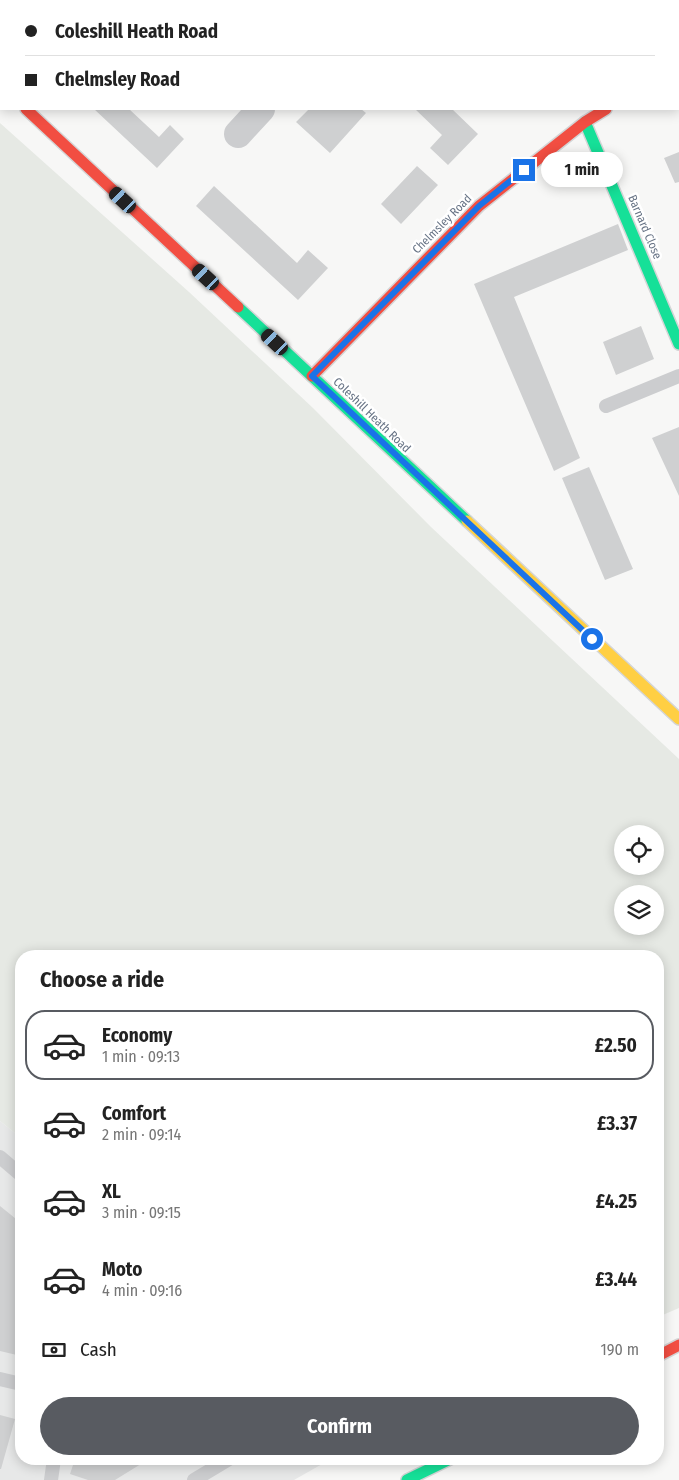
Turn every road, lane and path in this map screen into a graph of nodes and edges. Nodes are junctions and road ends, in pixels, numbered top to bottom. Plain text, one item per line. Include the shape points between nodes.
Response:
1 (27, 110) edge
2 (260, 110) edge
3 (604, 110) edge
4 (585, 122) junction
5 (238, 134) dead end
6 (679, 344) edge
7 (312, 376) junction
8 (679, 376) edge
9 (606, 406) dead end
10 (679, 719) edge
11 (0, 1157) edge
12 (15, 1170) edge
13 (679, 1345) edge
14 (664, 1353) edge
15 (0, 1379) edge
16 (15, 1383) edge
17 (53, 1465) edge
18 (218, 1465) edge
19 (438, 1465) edge
20 (50, 1480) edge
21 (194, 1480) edge
22 (407, 1480) edge

1 - 7 main road, Coleshill Heath Road
2 - 5 street
3 - 4 main road, Chelmsley Road
4 - 6 main road, Barnard Close
4 - 7 main road, Chelmsley Road via 479,206
7 - 10 main road, Coleshill Heath Road
8 - 9 lane
11 - 12 lane
13 - 14 main road
15 - 16 lane
17 - 20 lane
18 - 21 lane
19 - 22 main road

